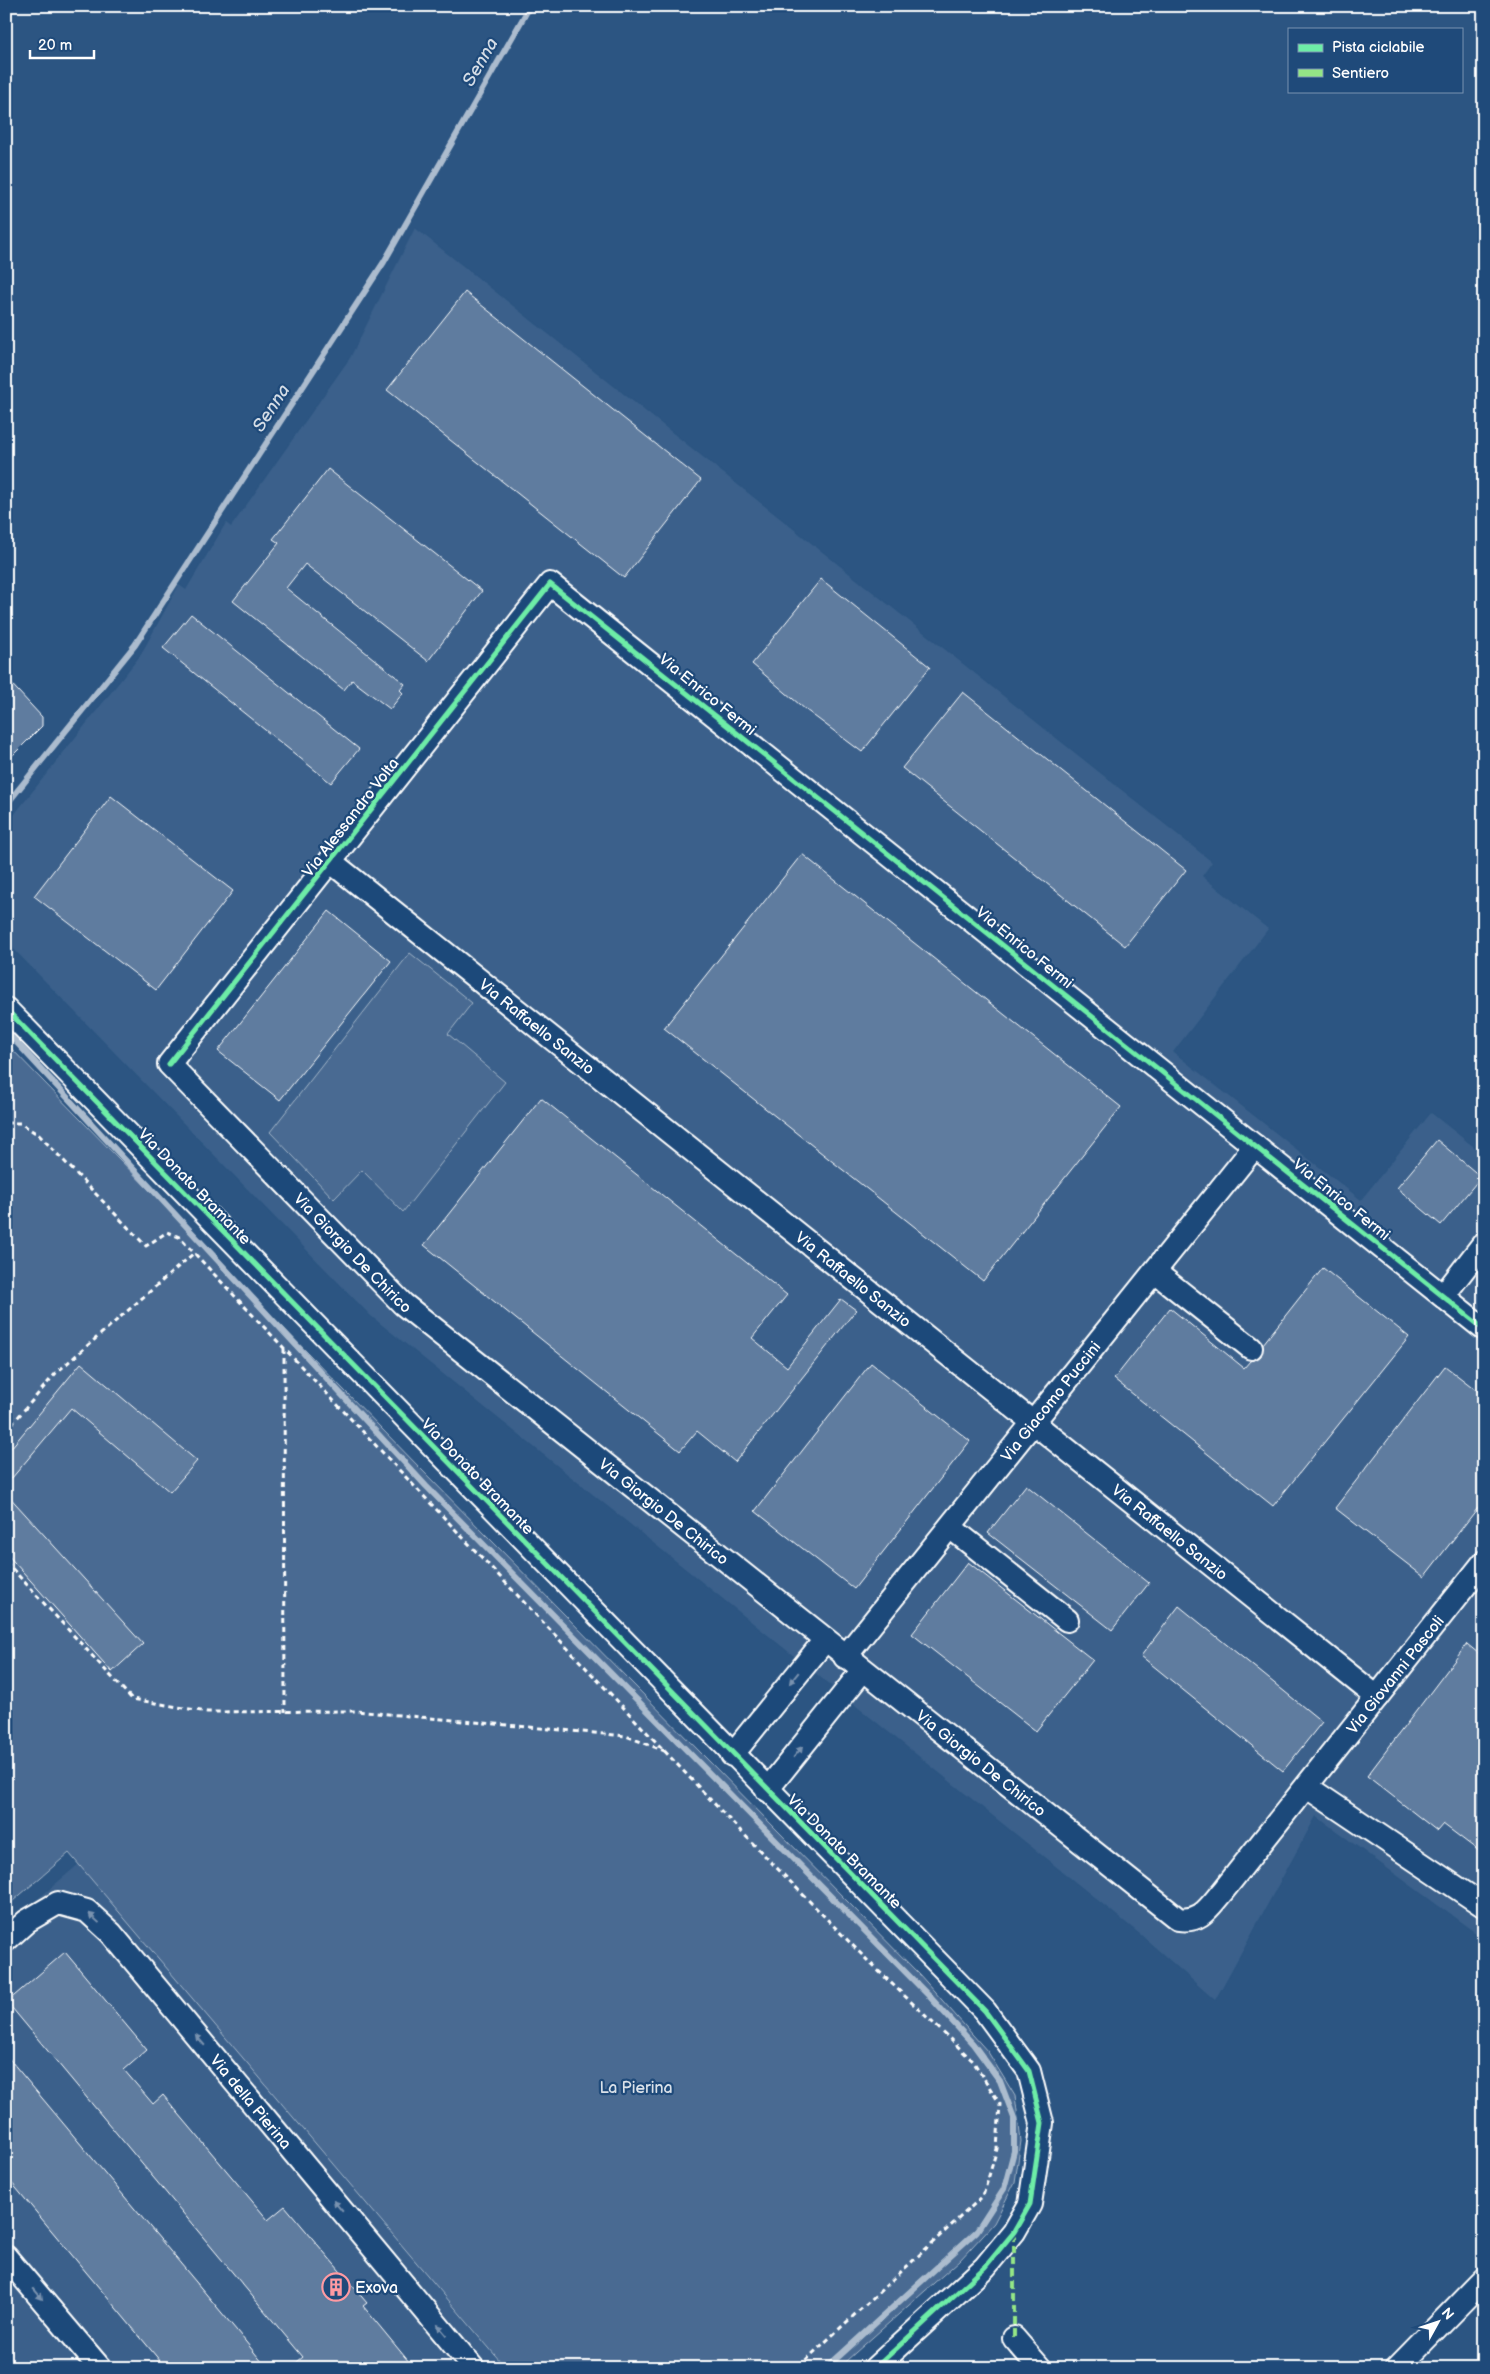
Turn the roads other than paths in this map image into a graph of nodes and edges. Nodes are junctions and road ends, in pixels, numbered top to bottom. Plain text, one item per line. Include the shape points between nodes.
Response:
1 (550, 584) joint
2 (330, 861) junction
3 (6, 1009) edge
4 (169, 1064) joint
5 (1255, 1146) junction
6 (1484, 1243) edge
7 (1155, 1272) junction
8 (1443, 1296) junction
9 (1484, 1328) edge
10 (1251, 1348) dead end
11 (1034, 1422) junction
12 (950, 1527) junction
13 (1484, 1562) edge
14 (1067, 1620) dead end
15 (825, 1640) junction
16 (854, 1664) junction
17 (1377, 1697) junction
18 (732, 1755) junction
19 (1307, 1786) junction
20 (767, 1790) junction
21 (1484, 1906) edge
22 (1190, 1921) joint
23 (6, 1940) edge
24 (6, 2257) edge
25 (1484, 2279) edge
26 (1014, 2338) dead end
27 (100, 2368) edge
28 (473, 2368) edge
29 (876, 2368) edge
30 (1040, 2368) edge
31 (1397, 2368) edge

1 - 2 street, Via Alessandro Volta
1 - 5 street, Via Enrico Fermi
2 - 4 street, Via Alessandro Volta
2 - 11 street, Via Raffaello Sanzio
3 - 18 street, Via Donato Bramante
4 - 15 street, Via Giorgio De Chirico via 403,1304
5 - 7 street, Via Giacomo Puccini
5 - 8 street, Via Enrico Fermi
6 - 8 street
7 - 10 street
7 - 11 street, Via Giacomo Puccini
8 - 9 street, Via Enrico Fermi
11 - 12 street, Via Giacomo Puccini
11 - 17 street, Via Raffaello Sanzio
12 - 14 street
12 - 16 street, Via Giacomo Puccini
13 - 17 street, Via Giovanni Pascoli
15 - 16 street, Via Giorgio De Chirico
15 -> 18 street
20 -> 16 street, Via Giacomo Puccini
16 - 22 street, Via Giorgio De Chirico via 1178,1919
17 - 19 street, Via Giovanni Pascoli
18 - 20 street, Via Donato Bramante
19 - 21 street
19 - 22 street, Via Giovanni Pascoli via 1223,1891 1201,1915
20 - 29 street, Via Donato Bramante via 985,2011 1029,2071 1042,2123 1030,2204 1014,2232 984,2267
28 -> 23 street, Via della Pierina via 111,1933 87,1911 58,1903 27,1921
24 -> 27 street
25 - 31 street
26 - 30 street

